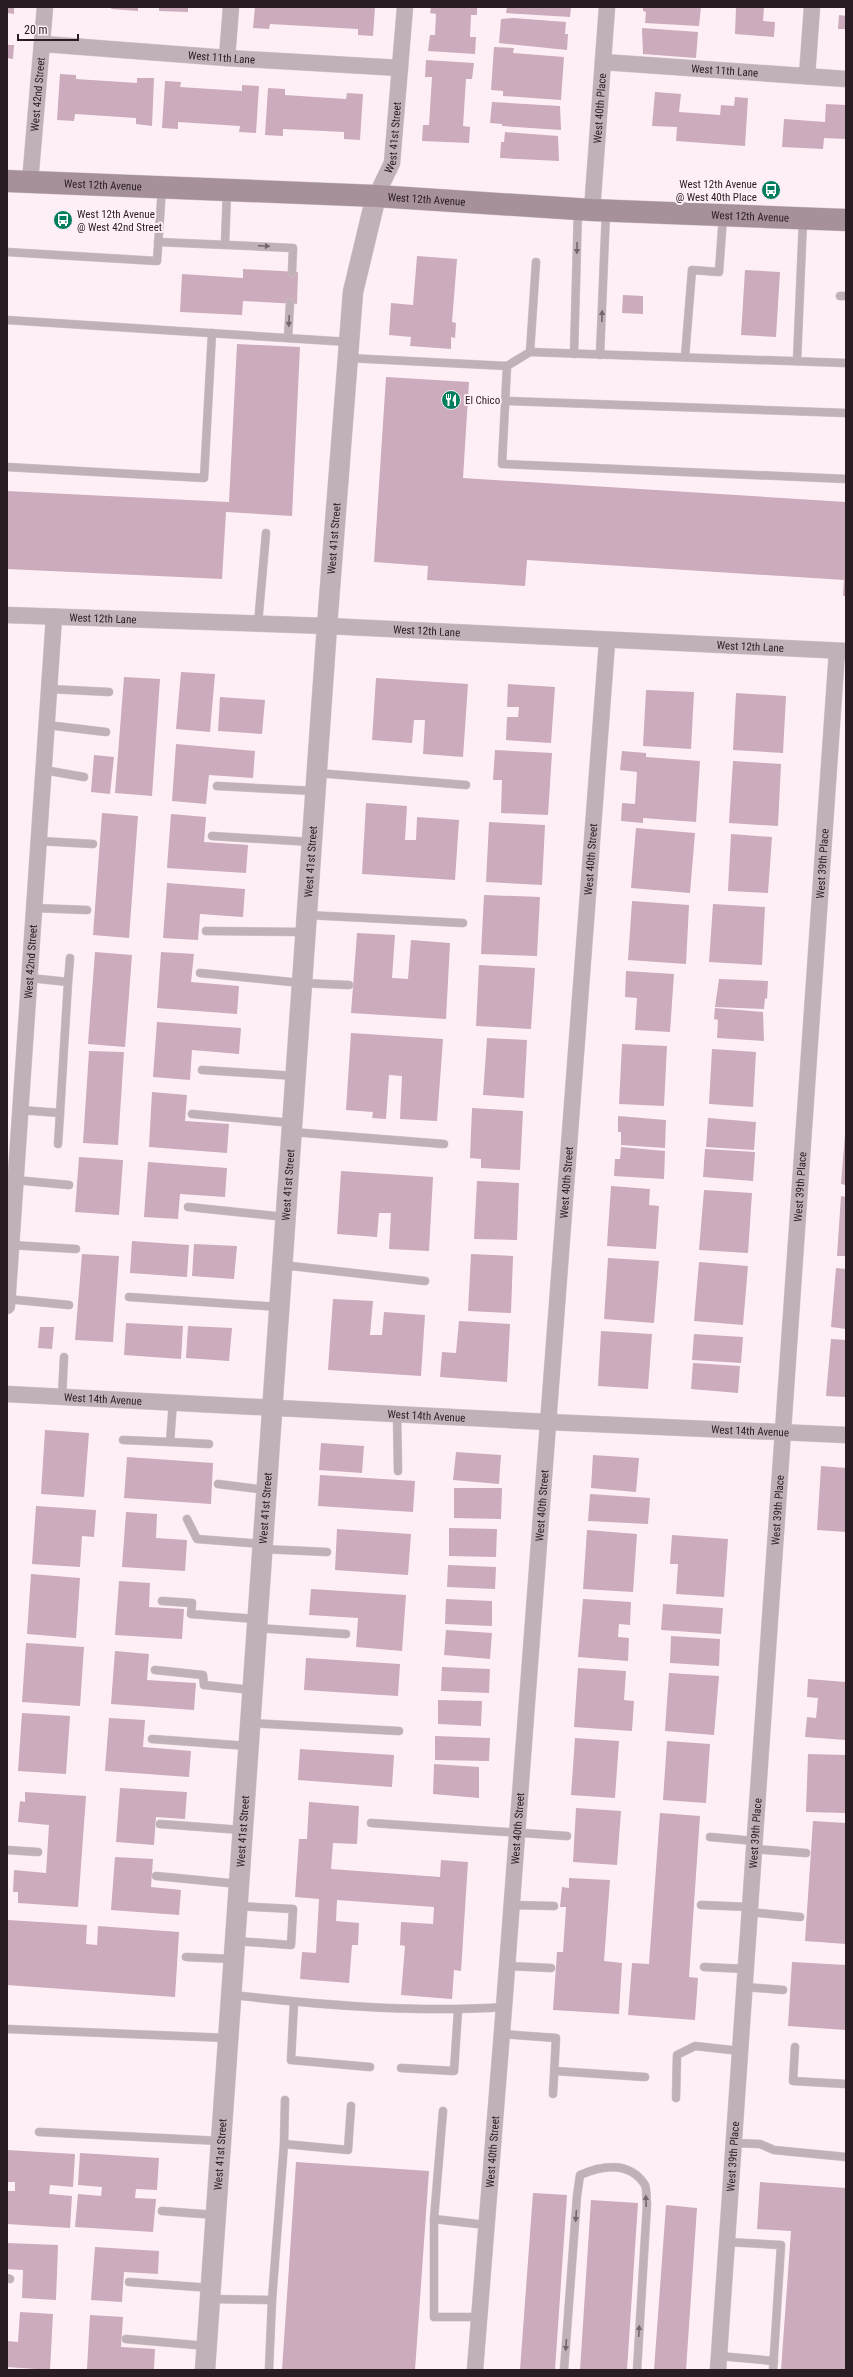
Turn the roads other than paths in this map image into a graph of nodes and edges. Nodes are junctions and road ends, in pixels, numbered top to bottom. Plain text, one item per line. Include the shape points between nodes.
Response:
1 (45, 7) edge
2 (231, 7) edge
3 (405, 7) edge
4 (607, 7) edge
5 (812, 7) edge
6 (44, 44) junction
7 (227, 58) junction
8 (603, 62) junction
9 (400, 68) junction
10 (807, 76) junction
11 (846, 79) edge
12 (7, 181) edge
13 (30, 182) junction
14 (162, 187) junction
15 (227, 190) junction
16 (376, 196) junction
17 (592, 210) junction
18 (723, 215) junction
19 (803, 218) junction
20 (846, 220) edge
21 (158, 242) junction
22 (225, 244) junction
23 (7, 252) edge
24 (536, 262) dead end
25 (292, 272) dead end
26 (290, 303) dead end
27 (7, 320) edge
28 (212, 333) junction
29 (288, 338) junction
30 (349, 350) junction
31 (530, 352) junction
32 (574, 354) junction
33 (600, 355) junction
34 (685, 358) junction
35 (797, 361) junction
36 (846, 363) edge
37 (507, 366) junction
38 (505, 401) junction
39 (846, 413) edge
40 (7, 467) edge
41 (846, 479) edge
42 (266, 532) dead end
43 (7, 615) edge
44 (54, 617) junction
45 (258, 624) junction
46 (327, 626) junction
47 (607, 642) junction
48 (842, 651) edge
49 (50, 689) junction
50 (109, 692) dead end
51 (47, 725) junction
52 (106, 732) dead end
53 (44, 770) junction
54 (84, 777) dead end
55 (316, 782) junction
56 (466, 785) dead end
57 (216, 786) dead end
58 (212, 836) dead end
59 (39, 841) junction
60 (312, 842) junction
61 (93, 844) dead end
62 (34, 908) junction
63 (87, 910) dead end
64 (463, 923) dead end
65 (306, 924) junction
66 (206, 931) dead end
67 (70, 958) dead end
68 (200, 973) dead end
69 (30, 978) junction
70 (68, 982) junction
71 (301, 983) junction
72 (349, 985) dead end
73 (202, 1070) dead end
74 (295, 1076) junction
75 (20, 1110) junction
76 (60, 1113) junction
77 (192, 1114) dead end
78 (291, 1127) junction
79 (58, 1144) dead end
80 (444, 1144) dead end
81 (15, 1180) junction
82 (69, 1185) dead end
83 (188, 1207) dead end
84 (285, 1216) junction
85 (11, 1245) junction
86 (76, 1249) dead end
87 (282, 1265) junction
88 (425, 1281) dead end
89 (129, 1297) dead end
90 (8, 1299) edge
91 (69, 1305) dead end
92 (7, 1306) edge
93 (279, 1307) junction
94 (64, 1357) dead end
95 (7, 1394) edge
96 (62, 1397) junction
97 (174, 1402) junction
98 (272, 1407) junction
99 (398, 1414) junction
100 (548, 1422) junction
101 (783, 1432) junction
102 (846, 1435) edge
103 (123, 1440) dead end
104 (170, 1442) junction
105 (209, 1444) dead end
106 (398, 1471) dead end
107 (218, 1484) dead end
108 (266, 1490) junction
109 (187, 1520) dead end
110 (262, 1547) junction
111 (328, 1552) dead end
112 (162, 1601) dead end
113 (256, 1624) junction
114 (346, 1634) dead end
115 (155, 1670) dead end
116 (252, 1690) junction
117 (250, 1722) junction
118 (399, 1731) dead end
119 (152, 1739) dead end
120 (248, 1746) junction
121 (371, 1823) dead end
122 (160, 1824) dead end
123 (242, 1830) junction
124 (516, 1832) junction
125 (567, 1836) dead end
126 (710, 1837) dead end
127 (754, 1845) junction
128 (7, 1850) edge
129 (38, 1852) dead end
130 (806, 1853) dead end
131 (156, 1876) dead end
132 (239, 1884) junction
133 (511, 1905) junction
134 (701, 1905) dead end
135 (237, 1906) junction
136 (554, 1906) dead end
137 (750, 1909) junction
138 (800, 1917) dead end
139 (234, 1950) junction
140 (186, 1957) dead end
141 (506, 1966) junction
142 (704, 1967) dead end
143 (551, 1968) dead end
144 (746, 1969) junction
145 (745, 1987) junction
146 (783, 1990) dead end
147 (231, 1995) junction
148 (294, 2002) junction
149 (504, 2007) junction
150 (458, 2010) junction
151 (7, 2029) edge
152 (501, 2034) junction
153 (228, 2038) junction
154 (795, 2047) dead end
155 (740, 2050) junction
156 (370, 2067) dead end
157 (401, 2068) dead end
158 (554, 2072) junction
159 (645, 2077) dead end
160 (846, 2084) edge
161 (553, 2094) dead end
162 (676, 2098) dead end
163 (285, 2100) dead end
164 (351, 2106) dead end
165 (443, 2111) dead end
166 (39, 2132) dead end
167 (221, 2141) junction
168 (734, 2143) junction
169 (284, 2144) junction
170 (846, 2157) edge
171 (162, 2211) dead end
172 (216, 2215) junction
173 (434, 2219) junction
174 (486, 2225) junction
175 (727, 2242) junction
176 (129, 2282) dead end
177 (210, 2293) junction
178 (272, 2300) junction
179 (479, 2317) junction
180 (126, 2340) dead end
181 (207, 2346) junction
182 (774, 2360) junction
183 (718, 2363) edge
184 (205, 2370) edge
185 (269, 2370) edge
186 (475, 2370) edge
187 (564, 2370) edge
188 (637, 2370) edge
189 (773, 2370) edge

1 - 6 street, West 42nd Street
2 - 7 street
3 - 9 street, West 41st Street
4 - 8 street, West 40th Place
5 - 10 street
6 - 7 street, West 11th Lane
6 - 13 street, West 42nd Street
7 - 9 street, West 11th Lane
8 - 10 street, West 11th Lane
8 - 17 street, West 40th Place
9 - 16 street, West 41st Street via 392,163
10 - 11 street, West 11th Lane
12 - 13 main road, West 12th Avenue
13 - 14 main road, West 12th Avenue
14 - 15 main road, West 12th Avenue
14 - 21 lane
15 - 16 main road, West 12th Avenue
15 - 22 lane
16 - 17 main road, West 12th Avenue
16 - 30 street, West 41st Street via 353,292
17 - 18 main road, West 12th Avenue
17 -> 32 lane
33 -> 17 lane
18 - 19 main road, West 12th Avenue
18 - 34 lane via 719,272 692,270
19 - 20 main road, West 12th Avenue
19 - 35 lane
21 - 22 lane
21 - 23 lane via 157,260
22 -> 25 lane via 293,248
24 - 31 lane
26 -> 29 lane
27 - 28 lane
28 - 29 lane
28 - 40 lane via 204,478
29 - 30 lane
30 - 37 lane
30 - 46 street, West 41st Street
31 - 32 lane
31 - 37 lane
32 - 33 lane
33 - 34 lane
34 - 35 lane
35 - 36 lane
37 - 38 lane
38 - 39 lane
38 - 41 lane via 502,464
42 - 45 lane
43 - 44 street, West 12th Lane
44 - 45 street, West 12th Lane
44 - 49 street, West 42nd Street
45 - 46 street, West 12th Lane
46 - 47 street, West 12th Lane
46 - 55 street, West 41st Street
47 - 48 street, West 12th Lane
47 - 100 street, West 40th Street
48 - 101 street, West 39th Place
49 - 50 lane
49 - 51 street, West 42nd Street
51 - 52 lane
51 - 53 street, West 42nd Street
53 - 54 lane
53 - 59 street, West 42nd Street
55 - 56 lane
55 - 57 lane
55 - 60 street, West 41st Street
58 - 60 lane
59 - 61 lane
59 - 62 street, West 42nd Street
60 - 65 street, West 41st Street
62 - 63 lane
62 - 69 street, West 42nd Street
64 - 65 lane
65 - 66 lane
65 - 71 street, West 41st Street
67 - 70 lane
68 - 71 lane
69 - 70 lane
69 - 75 street, West 42nd Street
70 - 76 lane
71 - 72 lane
71 - 74 street, West 41st Street
73 - 74 lane
74 - 78 street, West 41st Street
75 - 76 lane
75 - 81 street, West 42nd Street
76 - 79 lane
77 - 78 lane
78 - 80 lane
78 - 84 street, West 41st Street
81 - 82 lane
81 - 85 street, West 42nd Street
83 - 84 lane
84 - 87 street, West 41st Street
85 - 86 lane
85 - 90 street, West 42nd Street
87 - 88 lane
87 - 93 street, West 41st Street
89 - 93 lane
90 - 91 lane
90 - 92 street, West 42nd Street
93 - 98 street, West 41st Street
94 - 96 lane
95 - 96 street, West 14th Avenue
96 - 97 street, West 14th Avenue
97 - 98 street, West 14th Avenue
97 - 104 lane
98 - 99 street, West 14th Avenue
98 - 108 street, West 41st Street
99 - 100 street, West 14th Avenue
99 - 106 lane
100 - 101 street, West 14th Avenue
100 - 124 street, West 40th Street
101 - 102 street, West 14th Avenue
101 - 127 street, West 39th Place
103 - 104 lane
104 - 105 lane
107 - 108 lane
108 - 110 street, West 41st Street
109 - 110 lane via 197,1539
110 - 111 lane
110 - 113 street, West 41st Street
112 - 113 lane via 192,1604 192,1614
113 - 114 lane
113 - 116 street, West 41st Street
115 - 116 lane via 203,1675 204,1685
116 - 117 street, West 41st Street
117 - 118 lane
117 - 120 street, West 41st Street
119 - 120 lane
120 - 123 street, West 41st Street
121 - 124 lane
122 - 123 lane
123 - 132 street, West 41st Street
124 - 125 lane
124 - 133 street, West 40th Street
126 - 127 lane
127 - 130 lane
127 - 137 street, West 39th Place
128 - 129 lane
131 - 132 lane
132 - 135 street, West 41st Street
133 - 136 lane
133 - 141 street, West 40th Street
134 - 137 lane
135 - 139 street, West 41st Street
135 - 139 lane via 292,1909 291,1946
137 - 138 lane
137 - 144 street, West 39th Place
139 - 140 lane
139 - 147 street, West 41st Street
141 - 143 lane
141 - 149 street, West 40th Street
142 - 144 lane
144 - 145 street, West 39th Place
145 - 146 lane
145 - 155 street, West 39th Place
147 - 148 lane
147 - 153 street, West 41st Street
148 - 150 lane
148 - 156 lane via 291,2060
149 - 150 lane
149 - 152 street, West 40th Street
150 - 157 lane via 454,2070
151 - 153 lane
152 - 158 lane via 556,2038
152 - 174 street, West 40th Street
153 - 167 street, West 41st Street
154 - 160 lane via 793,2081
155 - 162 lane via 695,2046 677,2055
155 - 168 street, West 39th Place
158 - 159 lane
158 - 161 lane
163 - 169 lane
164 - 169 lane via 348,2150
165 - 173 lane
166 - 167 lane
167 - 172 street, West 41st Street
168 - 170 lane via 760,2144 774,2150
168 - 175 street, West 39th Place
169 - 178 lane
171 - 172 lane
172 - 177 street, West 41st Street
173 - 174 lane
173 - 179 lane via 434,2316
174 - 179 street, West 40th Street
175 - 182 lane via 781,2245
175 - 183 street, West 39th Place
176 - 177 lane
177 - 178 lane
177 - 181 street, West 41st Street
178 - 185 lane
179 - 186 street, West 40th Street
180 - 181 lane
181 - 184 street, West 41st Street
182 - 183 lane
182 - 189 lane
188 -> 187 lane via 647,2204 645,2186 632,2172 611,2166 596,2167 580,2175

